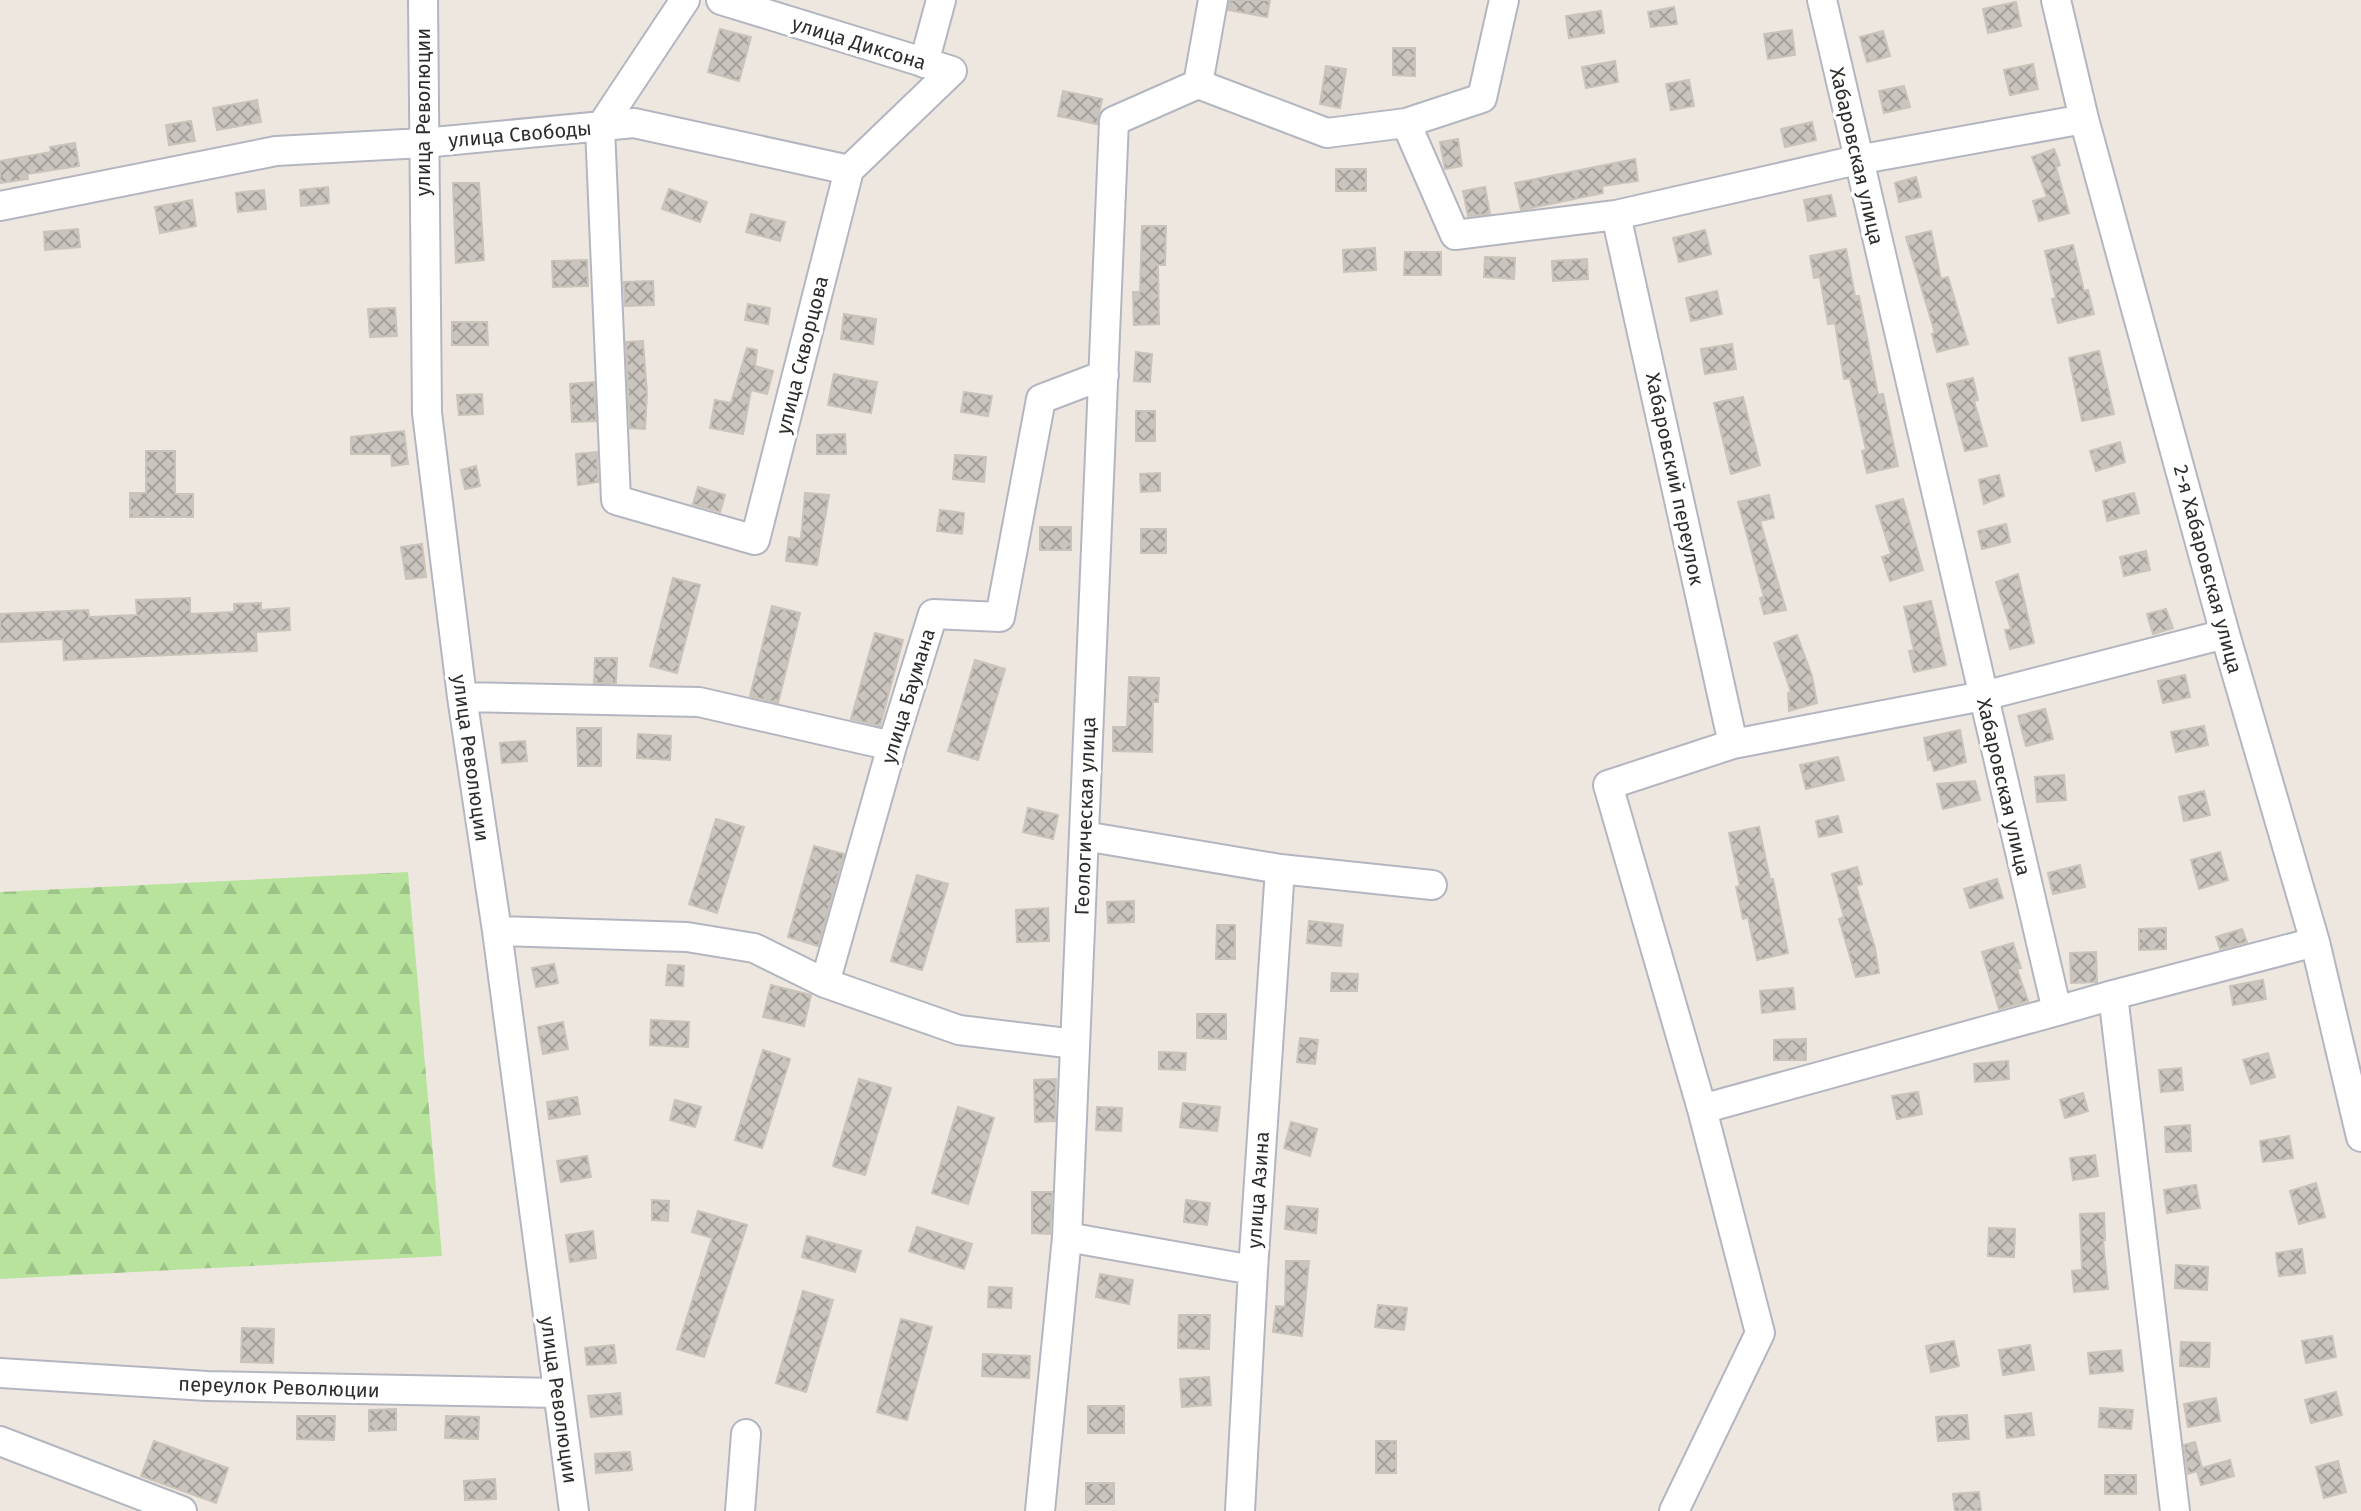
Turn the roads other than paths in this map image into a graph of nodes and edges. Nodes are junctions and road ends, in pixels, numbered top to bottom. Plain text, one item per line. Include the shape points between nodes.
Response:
1 (423, 0) edge
2 (685, 0) edge
3 (721, 0) edge
4 (941, 0) edge
5 (1213, 0) edge
6 (1504, 0) edge
7 (1822, 0) edge
8 (2056, 0) edge
9 (924, 63) junction
10 (1198, 84) junction
11 (2084, 119) junction
12 (1406, 123) junction
13 (600, 128) junction
14 (423, 143) junction
15 (1857, 160) junction
16 (849, 170) junction
17 (0, 206) edge
18 (1616, 215) junction
19 (1104, 375) junction
20 (2225, 634) junction
21 (1983, 696) junction
22 (462, 697) junction
23 (1733, 744) junction
24 (892, 746) junction
25 (1084, 836) junction
26 (1280, 869) junction
27 (1432, 885) dead end
28 (497, 931) junction
29 (2315, 942) junction
30 (825, 983) junction
31 (2113, 995) junction
32 (2057, 1011) junction
33 (1075, 1044) junction
34 (1702, 1109) junction
35 (2361, 1137) edge
36 (1067, 1237) junction
37 (1253, 1270) junction
38 (0, 1373) edge
39 (558, 1393) junction
40 (746, 1434) dead end
41 (0, 1441) edge
42 (182, 1511) edge
43 (574, 1511) edge
44 (740, 1511) edge
45 (1040, 1511) edge
46 (1240, 1511) edge
47 (1674, 1511) edge
48 (2175, 1511) edge

1 - 14 street, улица Революции
2 - 13 street
3 - 9 street, улица Диксона
4 - 9 street
5 - 10 street
6 - 12 street via 1482,98
7 - 15 street, Хабаровская улица
8 - 11 street, 2-я Хабаровская улица
9 - 16 street, улица Диксона via 952,71
10 - 12 street via 1327,133
10 - 19 street, Геологическая улица via 1114,121
11 - 15 street
11 - 20 street, 2-я Хабаровская улица
12 - 18 street via 1455,235
13 - 14 street, улица Свободы
13 - 16 street, улица Свободы via 634,123
13 - 16 street, улица Скворцова via 616,500 755,540
14 - 17 street, улица Свободы via 276,151
14 - 22 street, улица Революции via 427,413
15 - 18 street
15 - 21 street, Хабаровская улица
18 - 23 street, Хабаровский переулок
19 - 24 street, улица Баумана via 1041,399 1000,617 933,614
19 - 25 street, Геологическая улица
20 - 21 street
20 - 29 street, 2-я Хабаровская улица
21 - 23 street
21 - 32 street, Хабаровская улица
22 - 24 street via 699,702
22 - 28 street, улица Революции
23 - 34 street via 1608,785
24 - 30 street, улица Баумана
25 - 26 street
25 - 33 street, Геологическая улица
26 - 27 street
26 - 37 street, улица Азина
28 - 30 street via 687,937 754,948
28 - 39 street, улица Революции
29 - 31 street
29 - 35 street, 2-я Хабаровская улица
30 - 33 street via 959,1030
31 - 32 street
31 - 48 street
32 - 34 street
33 - 36 street, Геологическая улица
34 - 47 street via 1760,1333
36 - 37 street
36 - 45 street, Геологическая улица
37 - 46 street, улица Азина
38 - 39 street, переулок Революции via 207,1386
39 - 43 street, улица Революции
40 - 44 street
41 - 42 street

